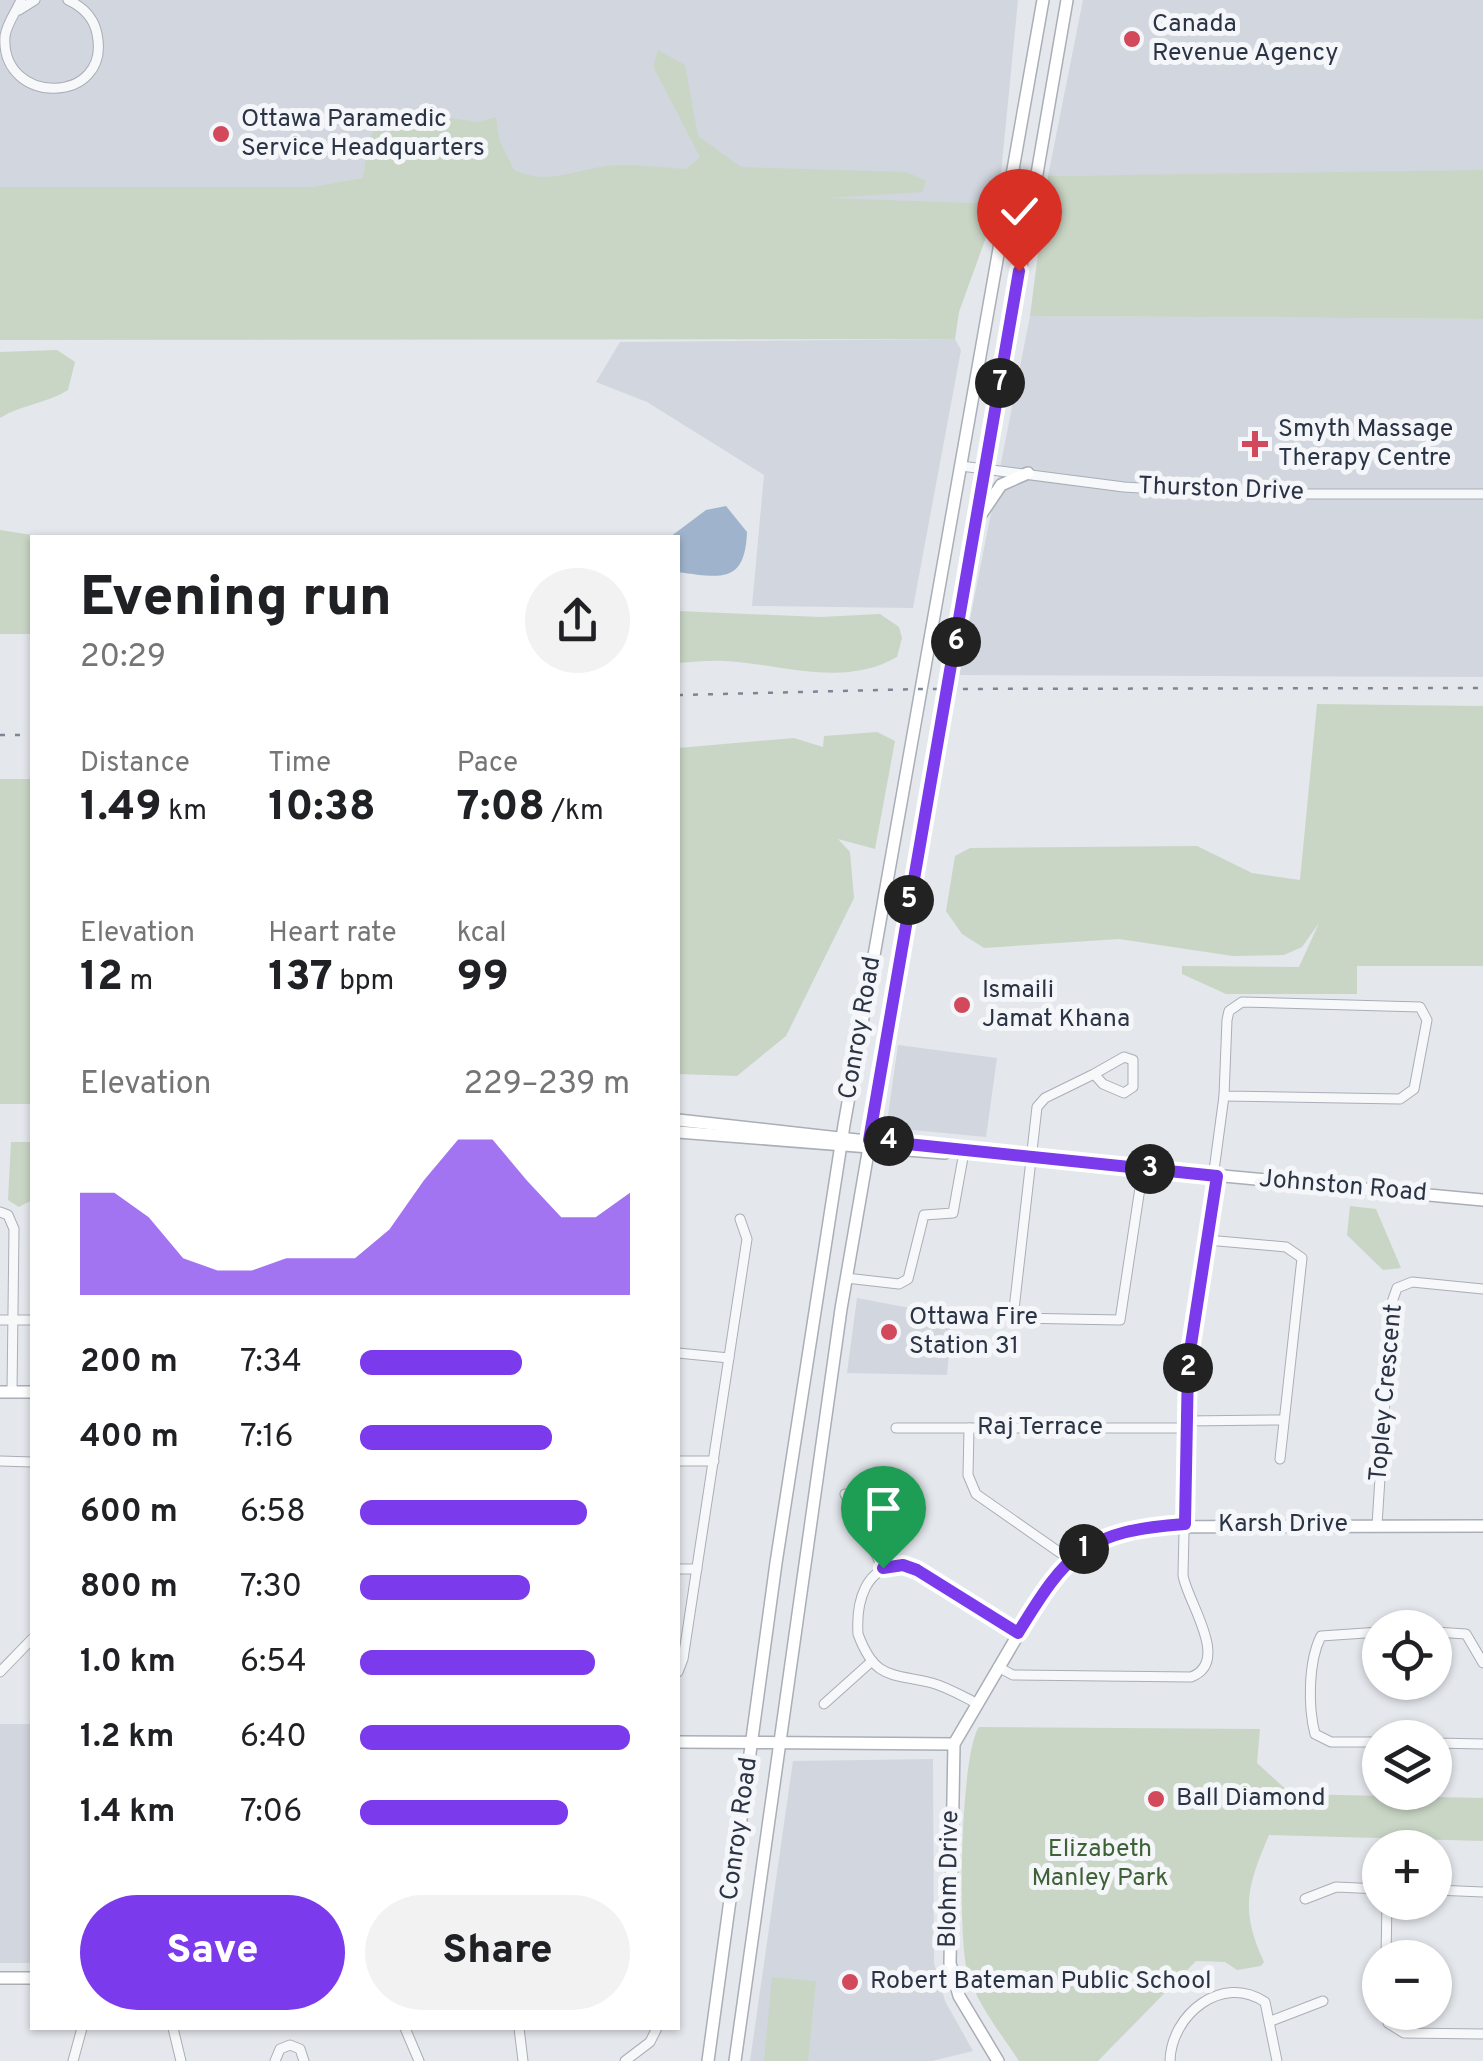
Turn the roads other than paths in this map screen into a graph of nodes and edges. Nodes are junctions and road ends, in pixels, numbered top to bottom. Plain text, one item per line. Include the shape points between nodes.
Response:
1 (20, 0) edge
2 (35, 0) edge
3 (68, 0) edge
4 (1067, 0) edge
5 (1041, 3) edge
6 (16, 12) junction
7 (961, 466) junction
8 (986, 466) junction
9 (1028, 473) junction
10 (1483, 494) edge
11 (975, 526) junction
12 (1094, 1074) junction
13 (1224, 1096) junction
14 (680, 1120) edge
15 (680, 1132) edge
16 (841, 1141) junction
17 (868, 1144) junction
18 (964, 1152) junction
19 (1034, 1158) junction
20 (1142, 1168) junction
21 (1217, 1176) junction
22 (1483, 1200) edge
23 (0, 1212) edge
24 (740, 1220) dead end
25 (1207, 1240) junction
26 (846, 1278) junction
27 (1483, 1288) edge
28 (0, 1320) edge
29 (13, 1320) junction
30 (30, 1320) edge
31 (813, 1320) junction
32 (839, 1323) junction
33 (680, 1353) edge
34 (729, 1358) junction
35 (6, 1392) edge
36 (1282, 1420) junction
37 (1185, 1424) junction
38 (896, 1428) dead end
39 (970, 1428) junction
40 (1280, 1459) dead end
41 (0, 1461) edge
42 (714, 1461) junction
43 (30, 1462) edge
44 (680, 1462) edge
45 (845, 1494) dead end
46 (1185, 1524) junction
47 (1377, 1525) junction
48 (1483, 1526) edge
49 (1069, 1559) junction
50 (883, 1568) junction
51 (680, 1569) edge
52 (697, 1569) junction
53 (1018, 1633) junction
54 (1362, 1633) edge
55 (1452, 1633) edge
56 (30, 1641) edge
57 (680, 1661) edge
58 (872, 1661) junction
59 (1483, 1664) edge
60 (998, 1668) junction
61 (0, 1672) edge
62 (976, 1703) junction
63 (824, 1704) dead end
64 (680, 1742) edge
65 (1362, 1742) edge
66 (751, 1743) junction
67 (780, 1743) junction
68 (1452, 1743) edge
69 (954, 1744) junction
70 (1483, 1744) edge
71 (1362, 1888) edge
72 (1452, 1891) edge
73 (1483, 1892) edge
74 (1305, 1899) dead end
75 (0, 1978) edge
76 (30, 1978) edge
77 (1322, 2001) dead end
78 (1272, 2022) junction
79 (82, 2030) edge
80 (174, 2030) edge
81 (406, 2030) edge
82 (519, 2030) edge
83 (656, 2030) edge
84 (1398, 2030) edge
85 (1483, 2034) edge
86 (74, 2061) edge
87 (181, 2061) edge
88 (274, 2061) edge
89 (304, 2061) edge
90 (419, 2061) edge
91 (523, 2061) edge
92 (625, 2061) edge
93 (708, 2061) edge
94 (735, 2061) edge
95 (998, 2061) edge
96 (1170, 2061) edge
97 (1277, 2061) edge

1 - 6 street
2 - 6 street
3 - 6 street via 85,11 98,39 92,68 64,90 27,84 9,64 5,37
4 - 8 main road, Conroy Road
5 - 7 main road, Conroy Road
7 - 8 street, Thurston Drive
7 - 16 main road, Conroy Road
8 - 9 street, Thurston Drive
8 - 11 main road, Conroy Road
9 - 10 street, Thurston Drive via 1235,494
9 - 11 main road via 1000,485
11 - 17 main road, Conroy Road
12 - 12 street via 1124,1092 1135,1070 1124,1057
12 - 19 street via 1037,1107
13 - 13 street via 1408,1097 1425,1013 1411,1005 1242,1002 1227,1020
13 - 21 street
14 - 16 main road, Johnston Road
15 - 16 main road, Johnston Road
16 - 17 main road, Johnston Road
16 - 31 main road, Conroy Road
17 - 18 main road, Johnston Road
17 - 26 main road, Conroy Road
18 - 19 main road, Johnston Road
18 - 26 street via 953,1213 924,1214 908,1279 899,1284
19 - 20 main road, Johnston Road
19 - 20 street via 1012,1311 1020,1321 1120,1320
20 - 21 main road, Johnston Road
21 - 22 main road, Johnston Road
21 - 25 street
23 - 29 street via 14,1228
24 - 34 street via 747,1239
25 - 36 street via 1286,1247 1302,1258
25 - 37 street
26 - 32 main road, Conroy Road
27 - 47 street, Topley Crescent via 1412,1282 1396,1288
28 - 29 street
29 - 30 street
29 - 35 street
31 - 32 main road
31 - 66 main road, Conroy Road
32 - 67 main road, Conroy Road
33 - 34 street
34 - 42 street
36 - 37 street, Raj Terrace
36 - 40 street
37 - 39 street, Raj Terrace
37 - 46 street
38 - 39 street, Raj Terrace
39 - 49 street via 968,1475 976,1494
41 - 43 street
42 - 44 street
42 - 52 street
45 - 50 street
46 - 47 main road, Karsh Drive
46 - 49 main road, Karsh Drive via 1122,1531
46 - 60 street via 1186,1593 1207,1636 1198,1674 1013,1676
47 - 48 main road, Karsh Drive
49 - 53 main road, Karsh Drive
50 - 53 street via 917,1570
50 - 58 street via 863,1589 858,1615 858,1634
51 - 52 street
52 - 57 street
53 - 60 main road, Karsh Drive
54 - 65 street via 1320,1636 1311,1718 1315,1734 1331,1742
55 - 59 street via 1466,1634
56 - 61 street
58 - 62 street via 886,1674 932,1683
58 - 63 street
60 - 62 main road, Karsh Drive
62 - 69 main road, Karsh Drive
64 - 66 main road
66 - 67 main road
66 - 93 main road, Conroy Road
67 - 69 main road
67 - 94 main road, Conroy Road
68 - 70 street
69 - 95 main road, Blohm Drive via 950,1963 959,1996
71 - 74 street via 1336,1887
72 - 73 street
75 - 76 main road
77 - 78 street
78 - 96 street via 1259,1998 1222,1995 1192,2007 1180,2023
78 - 97 street
79 - 86 street
80 - 87 street
81 - 90 street
82 - 91 street
83 - 92 street
84 - 85 street
88 - 89 street via 290,2045

